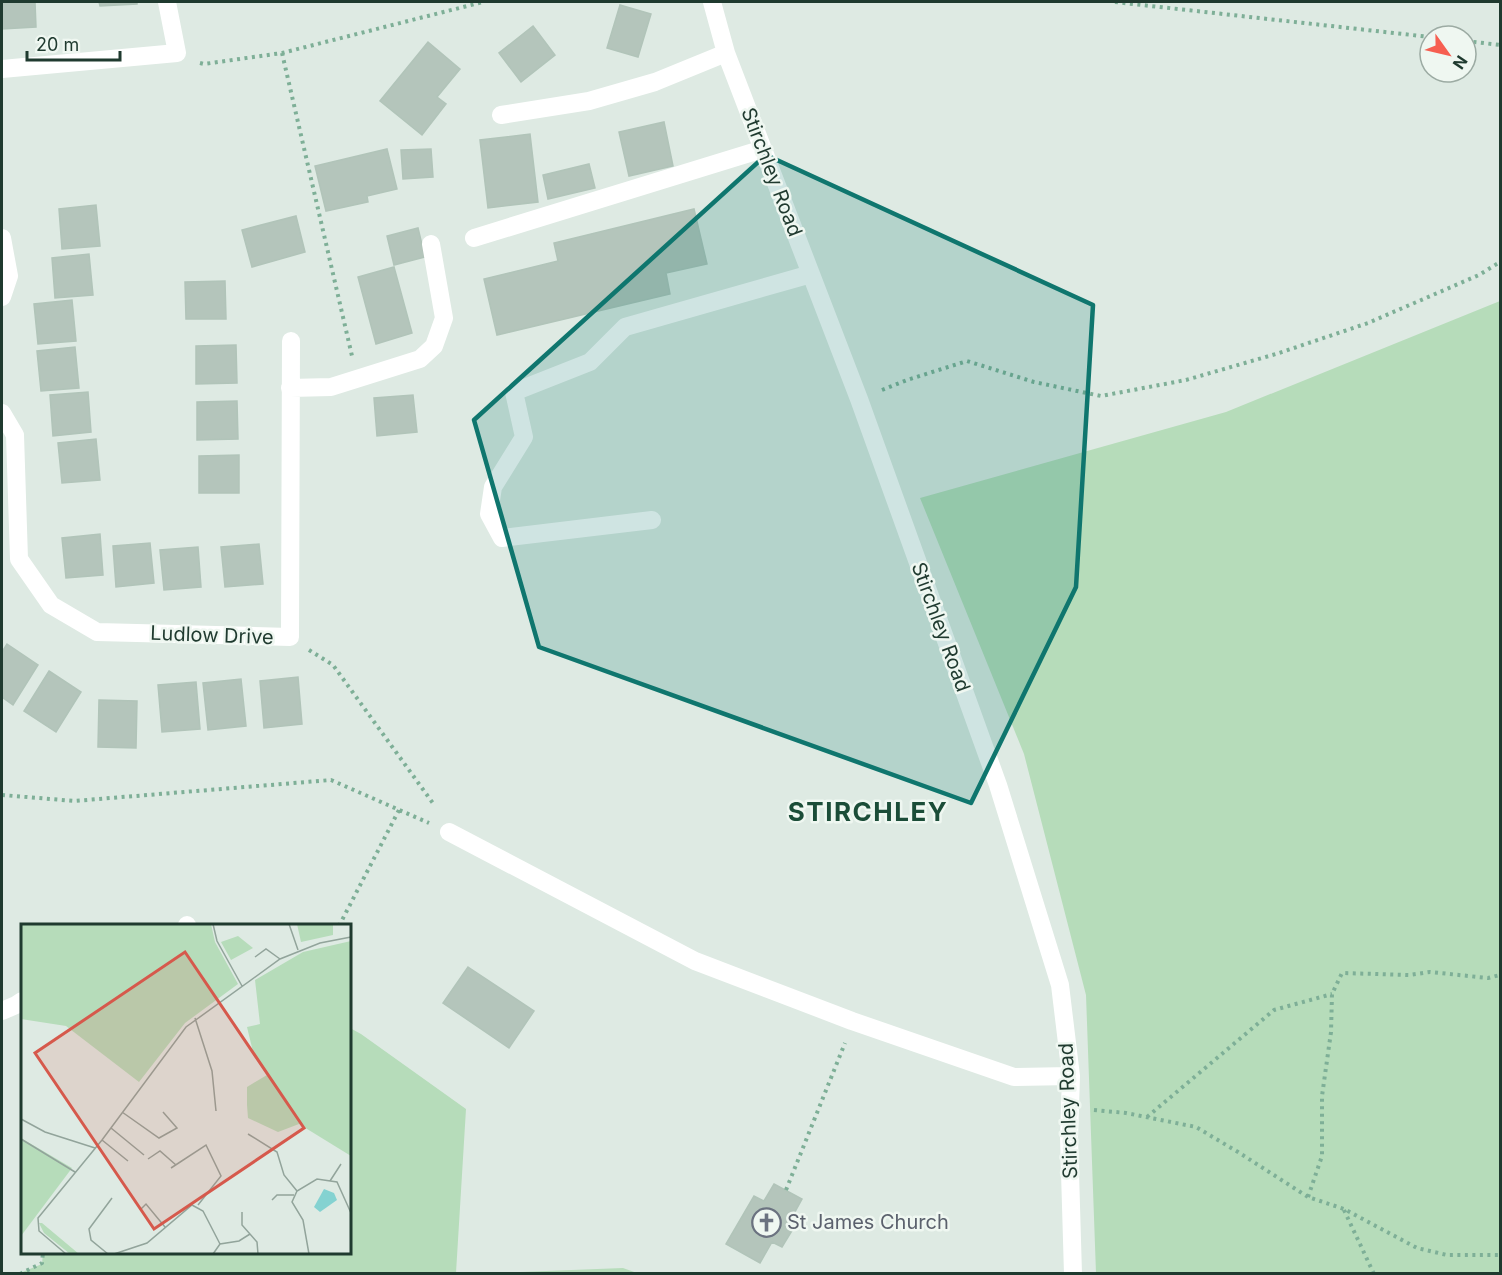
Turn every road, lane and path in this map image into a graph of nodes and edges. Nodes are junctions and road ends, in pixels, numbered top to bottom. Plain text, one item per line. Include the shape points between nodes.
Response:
1 (167, 2) edge
2 (483, 2) edge
3 (712, 2) edge
4 (1115, 2) edge
5 (1418, 36) edge
6 (1478, 42) edge
7 (1500, 45) edge
8 (177, 53) junction
9 (282, 53) junction
10 (726, 53) junction
11 (2, 69) edge
12 (501, 115) dead end
13 (763, 149) junction
14 (2, 238) edge
15 (474, 238) dead end
16 (431, 244) dead end
17 (1500, 262) edge
18 (811, 274) junction
19 (2, 297) edge
20 (291, 341) dead end
21 (357, 379) junction
22 (290, 388) junction
23 (859, 399) junction
24 (2, 413) edge
25 (652, 520) dead end
26 (290, 637) junction
27 (2, 795) edge
28 (435, 806) dead end
29 (399, 810) junction
30 (448, 832) joint
31 (340, 924) edge
32 (1500, 975) edge
33 (1332, 994) junction
34 (21, 1002) edge
35 (2, 1011) edge
36 (852, 1021) junction
37 (1071, 1076) junction
38 (1070, 1107) junction
39 (1147, 1117) junction
40 (786, 1190) dead end
41 (1308, 1197) junction
42 (1344, 1209) junction
43 (43, 1254) edge
44 (1500, 1255) edge
45 (20, 1274) edge
46 (1073, 1274) edge
47 (1374, 1274) edge

1 - 8 street
2 - 9 path
3 - 10 street, Stirchley Road
4 - 5 path
6 - 7 path
8 - 9 path via 204,64
8 - 11 street
9 - 21 path
10 - 12 street via 655,82 589,101
10 - 13 street, Stirchley Road
13 - 15 street
13 - 18 street, Stirchley Road
14 - 19 street via 9,276
16 - 21 street via 444,318 434,346 420,359
17 - 23 path via 1368,323 1186,380 1101,396 1034,382 967,361
18 - 23 street, Stirchley Road
18 - 25 street via 625,327 590,362 514,392 525,437 493,487 489,514 502,538
20 - 22 street, Ludlow Drive
21 - 22 street via 331,387
22 - 26 street, Ludlow Drive
23 - 37 street, Stirchley Road via 998,785 1060,985
24 - 26 street, Ludlow Drive via 15,435 19,559 51,604 97,632
26 - 28 path via 333,665
27 - 29 path via 74,801 331,780
29 - 30 path
29 - 31 path
30 - 36 street via 695,961
32 - 33 path via 1488,978 1430,972 1342,973
33 - 39 path via 1274,1010
33 - 41 path via 1322,1096 1322,1156
34 - 35 street
36 - 37 street via 1014,1077
36 - 40 path
37 - 38 street, Stirchley Road
38 - 39 path
38 - 46 street, Stirchley Road
39 - 41 path via 1196,1127
41 - 42 path
42 - 44 path via 1418,1248 1447,1255
42 - 47 path
43 - 45 path via 42,1263

